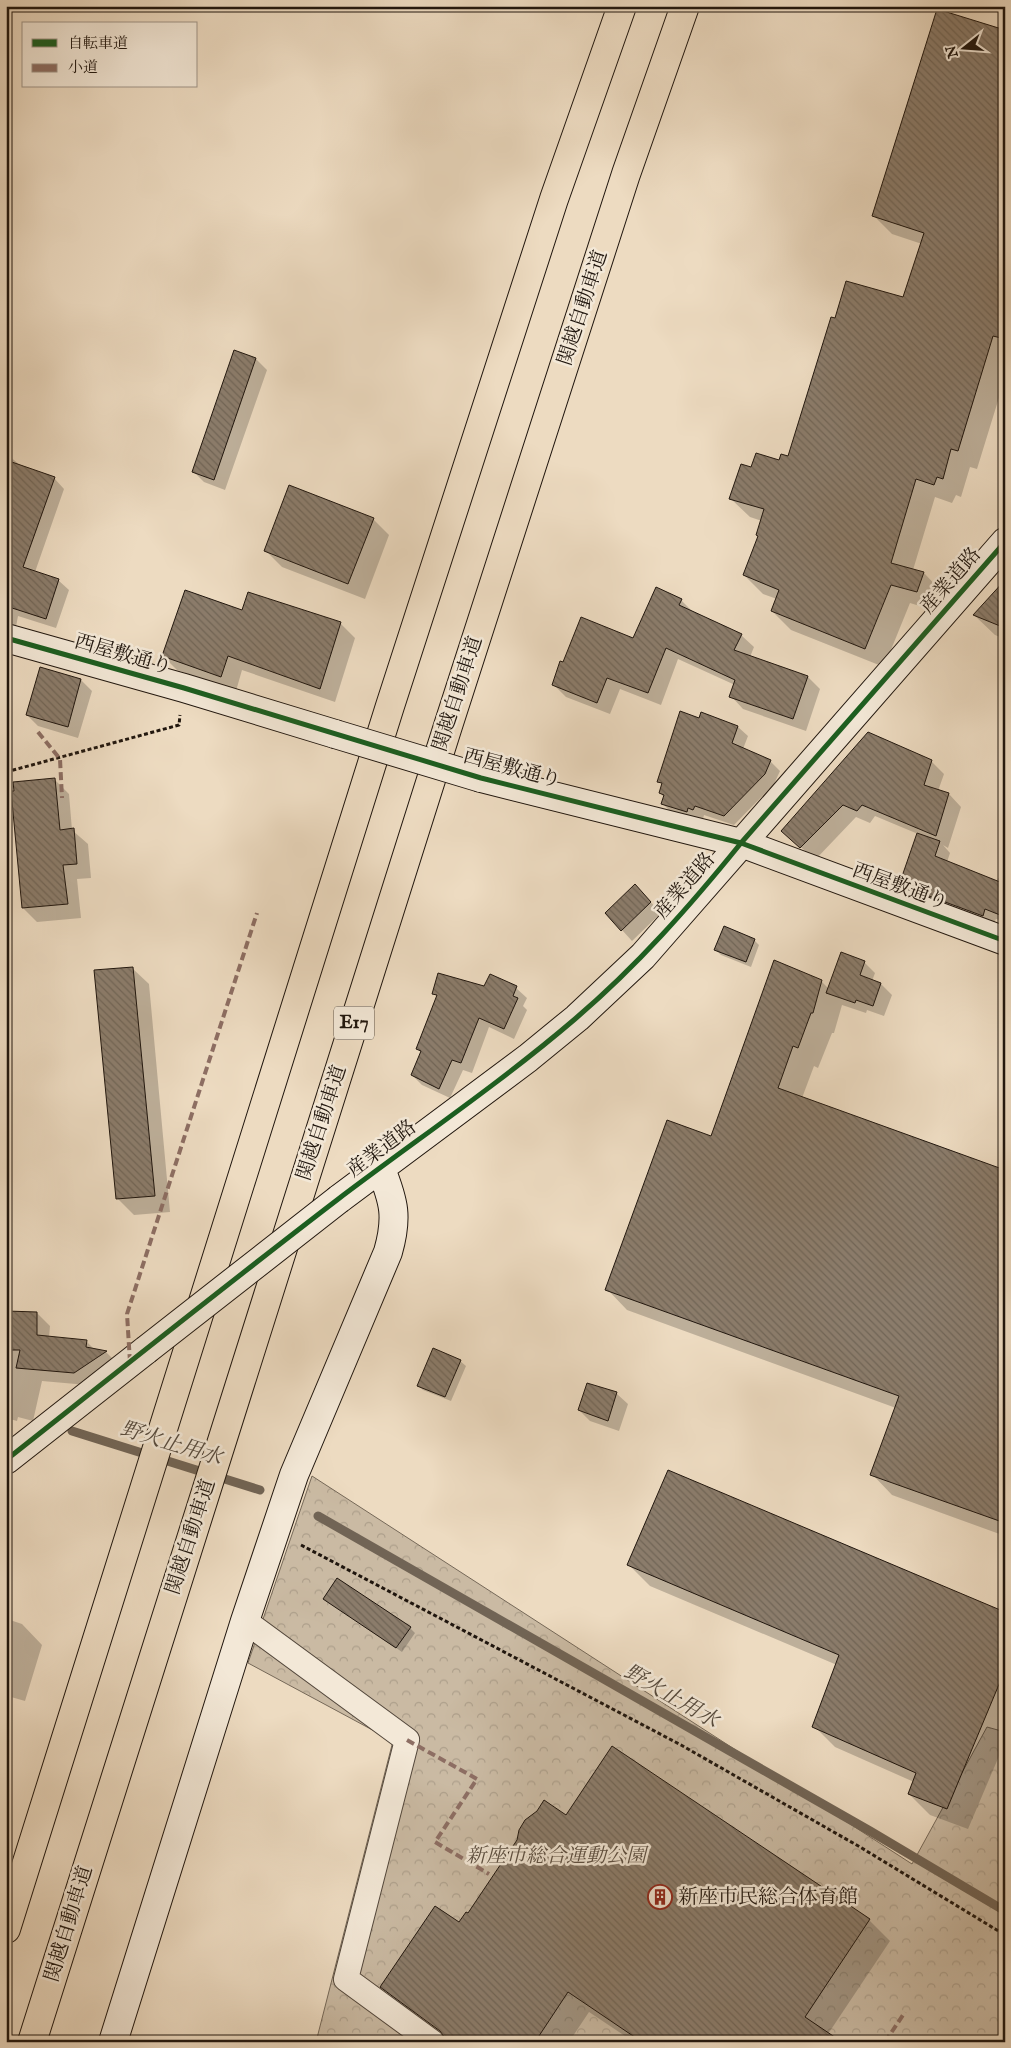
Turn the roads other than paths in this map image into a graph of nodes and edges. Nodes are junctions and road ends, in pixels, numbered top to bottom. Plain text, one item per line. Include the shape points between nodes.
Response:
1 (622, 6) edge
2 (684, 6) edge
3 (1005, 542) edge
4 (6, 638) edge
5 (741, 843) junction
6 (1005, 942) edge
7 (381, 1168) junction
8 (6, 1460) edge
9 (246, 1621) junction
10 (6, 1930) edge
11 (32, 2042) edge
12 (113, 2042) edge
13 (432, 2042) edge

1 - 10 highway via 551,208 390,706
2 - 11 highway, 関越自動車道 / E17 via 626,174 451,717
3 - 5 street, 産業道路
4 - 5 street, 西屋敷通り, bridge via 481,778
5 - 6 street, 西屋敷通り
5 - 7 street, 産業道路 via 643,956 577,1018
7 - 8 street, 産業道路, bridge
7 - 9 street via 394,1211 394,1232 294,1475
9 - 12 street
9 - 13 street via 407,1740 346,1979

